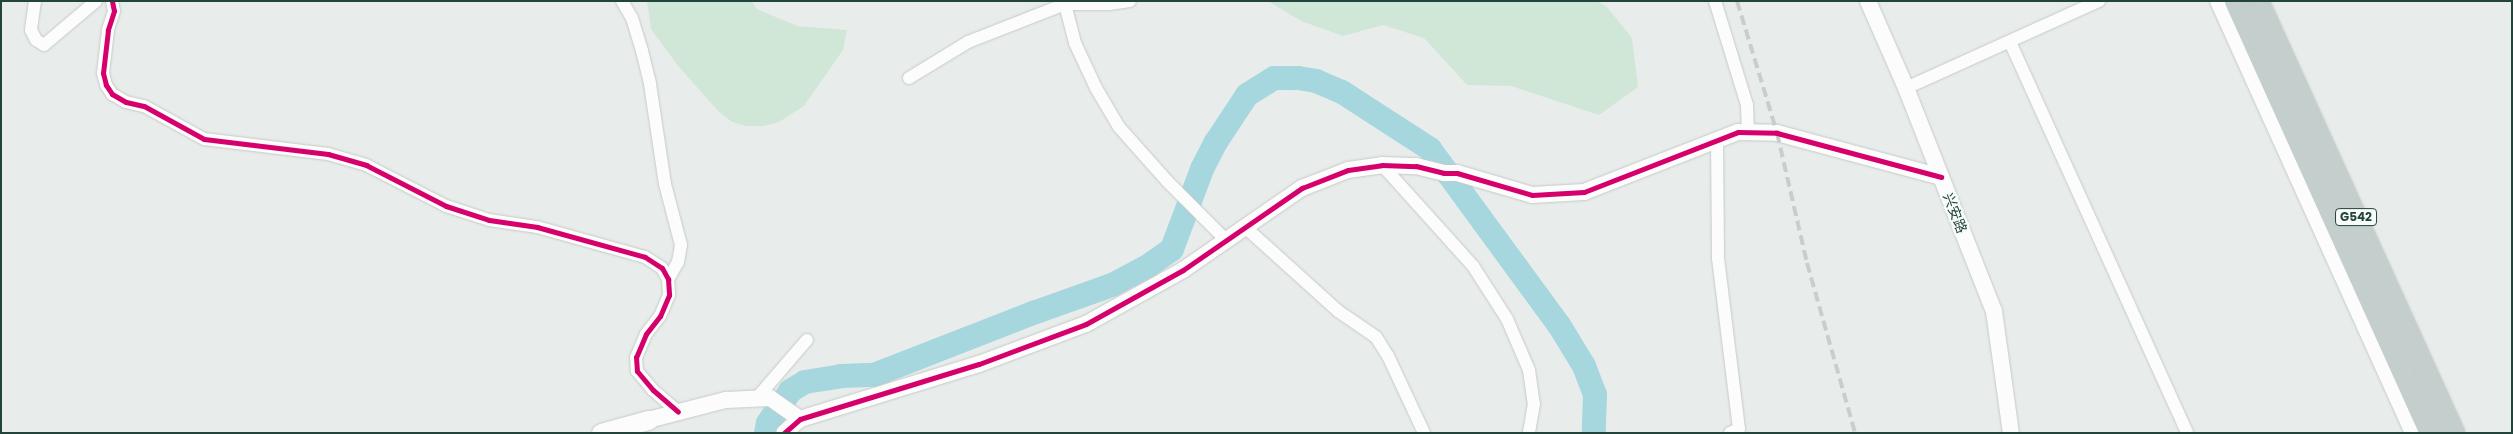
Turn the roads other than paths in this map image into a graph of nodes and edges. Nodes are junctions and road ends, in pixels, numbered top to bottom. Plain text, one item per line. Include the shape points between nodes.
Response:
1 (35, 1) edge
2 (96, 1) edge
3 (112, 1) edge
4 (622, 1) edge
5 (1130, 1) edge
6 (1715, 1) edge
7 (1868, 1) edge
8 (2099, 1) edge
9 (2218, 1) edge
10 (2234, 1) edge
11 (2258, 1) edge
12 (1065, 4) junction
13 (2010, 42) junction
14 (909, 78) dead end
15 (1906, 88) junction
16 (1748, 132) junction
17 (1717, 140) junction
18 (1382, 165) junction
19 (1941, 177) junction
20 (1246, 227) junction
21 (1226, 240) junction
22 (668, 279) junction
23 (807, 340) dead end
24 (763, 399) junction
25 (678, 412) junction
26 (800, 419) junction
27 (648, 420) junction
28 (601, 433) edge
29 (629, 433) edge
30 (784, 433) edge
31 (1424, 433) edge
32 (1529, 433) edge
33 (1730, 433) edge
34 (2011, 433) edge
35 (2187, 433) edge
36 (2413, 433) edge
37 (2430, 433) edge
38 (2454, 433) edge

1 - 2 street via 31,30 36,40 44,45
3 - 22 street via 114,11 108,30 103,73 112,94 126,102 144,106 204,139 328,154 366,165 446,206 489,220 537,226 645,257 662,268
4 - 22 street via 632,18 650,84 665,184 681,245 678,262
5 - 12 street
6 - 16 street via 1747,105
7 - 15 street, 兴安路
8 - 13 street
9 - 36 street
10 - 37 highway, G542
11 - 38 highway, G542
12 - 14 street via 968,42
12 - 21 street via 1075,43 1119,127
13 - 15 street
13 - 35 street
15 - 19 street, 兴安路
16 - 17 street
16 - 19 street via 1778,133
17 - 18 street via 1584,192 1532,195 1416,166
17 - 33 street via 1718,258 1739,429
18 - 20 street via 1348,170 1317,180
18 - 32 street via 1473,266 1507,319 1529,370 1534,404
19 - 34 street, 兴安路 via 1994,311
20 - 21 street
20 - 31 street via 1338,311 1376,337
21 - 26 street via 1183,270 1086,324 979,364
22 - 25 street via 669,295 636,358 637,371
23 - 24 street
24 - 25 street via 726,400
24 - 26 street
25 - 27 street
26 - 30 street
27 - 28 main road
27 - 29 main road

